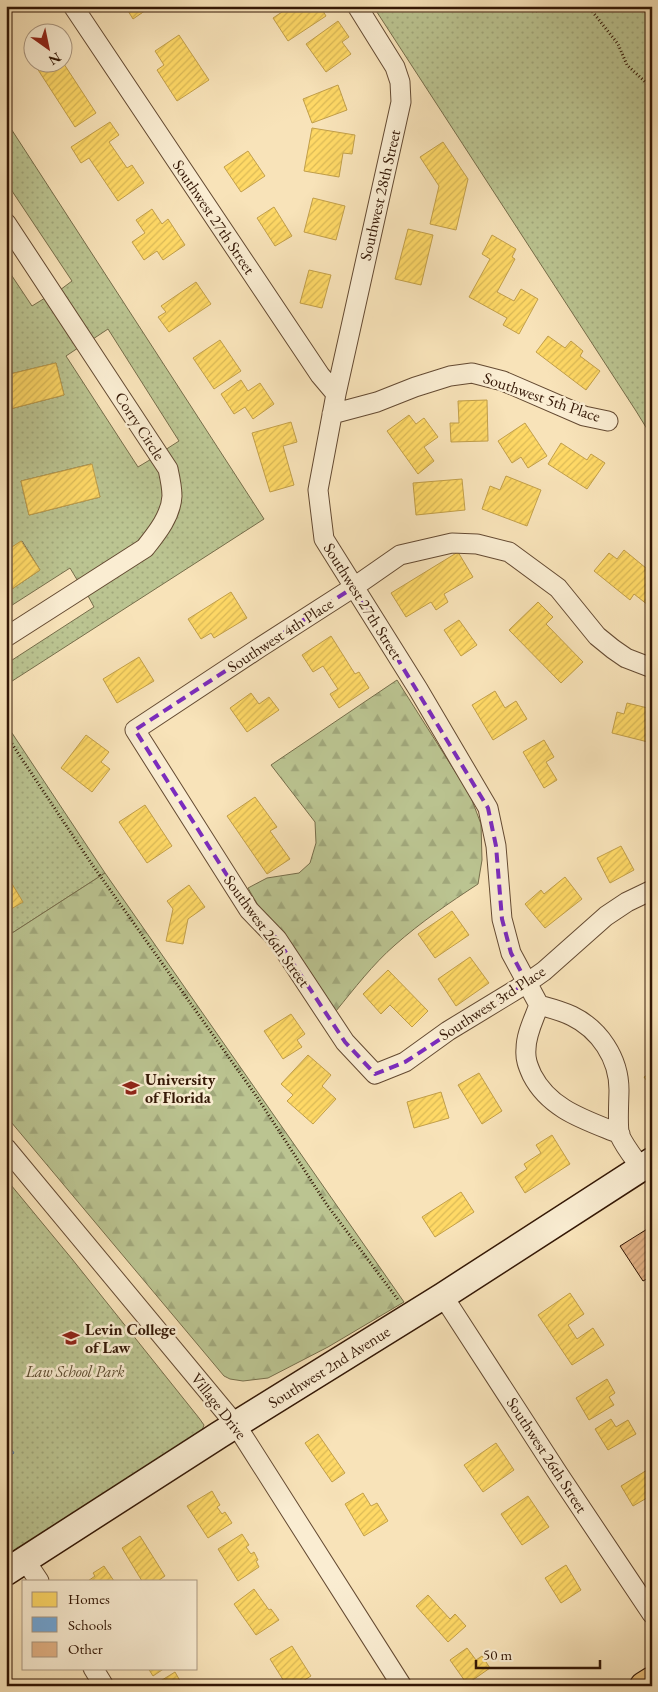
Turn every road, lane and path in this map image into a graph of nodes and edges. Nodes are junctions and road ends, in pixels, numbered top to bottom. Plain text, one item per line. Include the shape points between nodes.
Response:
1 (73, 6) edge
2 (357, 6) edge
3 (523, 6) edge
4 (547, 6) edge
5 (588, 6) edge
6 (652, 88) edge
7 (6, 223) edge
8 (336, 394) junction
9 (332, 414) junction
10 (608, 421) dead end
11 (354, 587) junction
12 (6, 637) edge
13 (652, 668) edge
14 (135, 730) joint
15 (6, 735) edge
16 (652, 890) edge
17 (527, 984) junction
18 (539, 1005) junction
19 (376, 1074) joint
20 (620, 1134) junction
21 (6, 1148) edge
22 (646, 1165) edge
23 (443, 1296) junction
24 (400, 1304) dead end
25 (236, 1425) junction
26 (23, 1571) edge
27 (652, 1614) edge
28 (94, 1670) edge
29 (652, 1681) edge
30 (104, 1686) edge
31 (402, 1686) edge
32 (644, 1686) edge

1 - 8 street, Southwest 27th Street via 229,241
2 - 8 street, Southwest 28th Street via 395,67 401,102
3 - 4 path via 537,12
5 - 6 path via 618,44 627,65
7 - 12 street, Corry Circle via 168,469 172,495 164,519 145,548
8 - 9 street, Southwest 27th Street
9 - 10 street, Southwest 5th Place via 450,376 472,374 504,380 584,416
9 - 11 street, Southwest 27th Street via 318,490 324,539
11 - 13 street, Southwest 4th Place via 400,555 424,548 452,543 477,544 509,552 558,588 597,636 613,649
11 - 14 street, Southwest 4th Place
11 - 17 street, Southwest 27th Street via 488,808 496,846 502,919 510,953
14 - 19 street, Southwest 26th Street via 249,910 277,939 345,1042
15 - 24 path via 91,863 257,1097 327,1205
16 - 17 street, Southwest 3rd Place via 606,916
17 - 18 street, Southwest 27th Street
17 - 19 street, Southwest 3rd Place via 448,1031 404,1062
18 - 20 street via 571,1015 592,1028 607,1048 616,1067 619,1086
18 - 20 street via 529,1031 526,1060 540,1088 564,1109
20 - 22 street
21 - 25 street, Village Drive
22 - 23 main road, Southwest 2nd Avenue
23 - 25 main road, Southwest 2nd Avenue
23 - 27 street, Southwest 26th Street
25 - 26 main road, Southwest 2nd Avenue
25 - 31 street, Village Drive
28 - 30 street
29 - 32 main road

